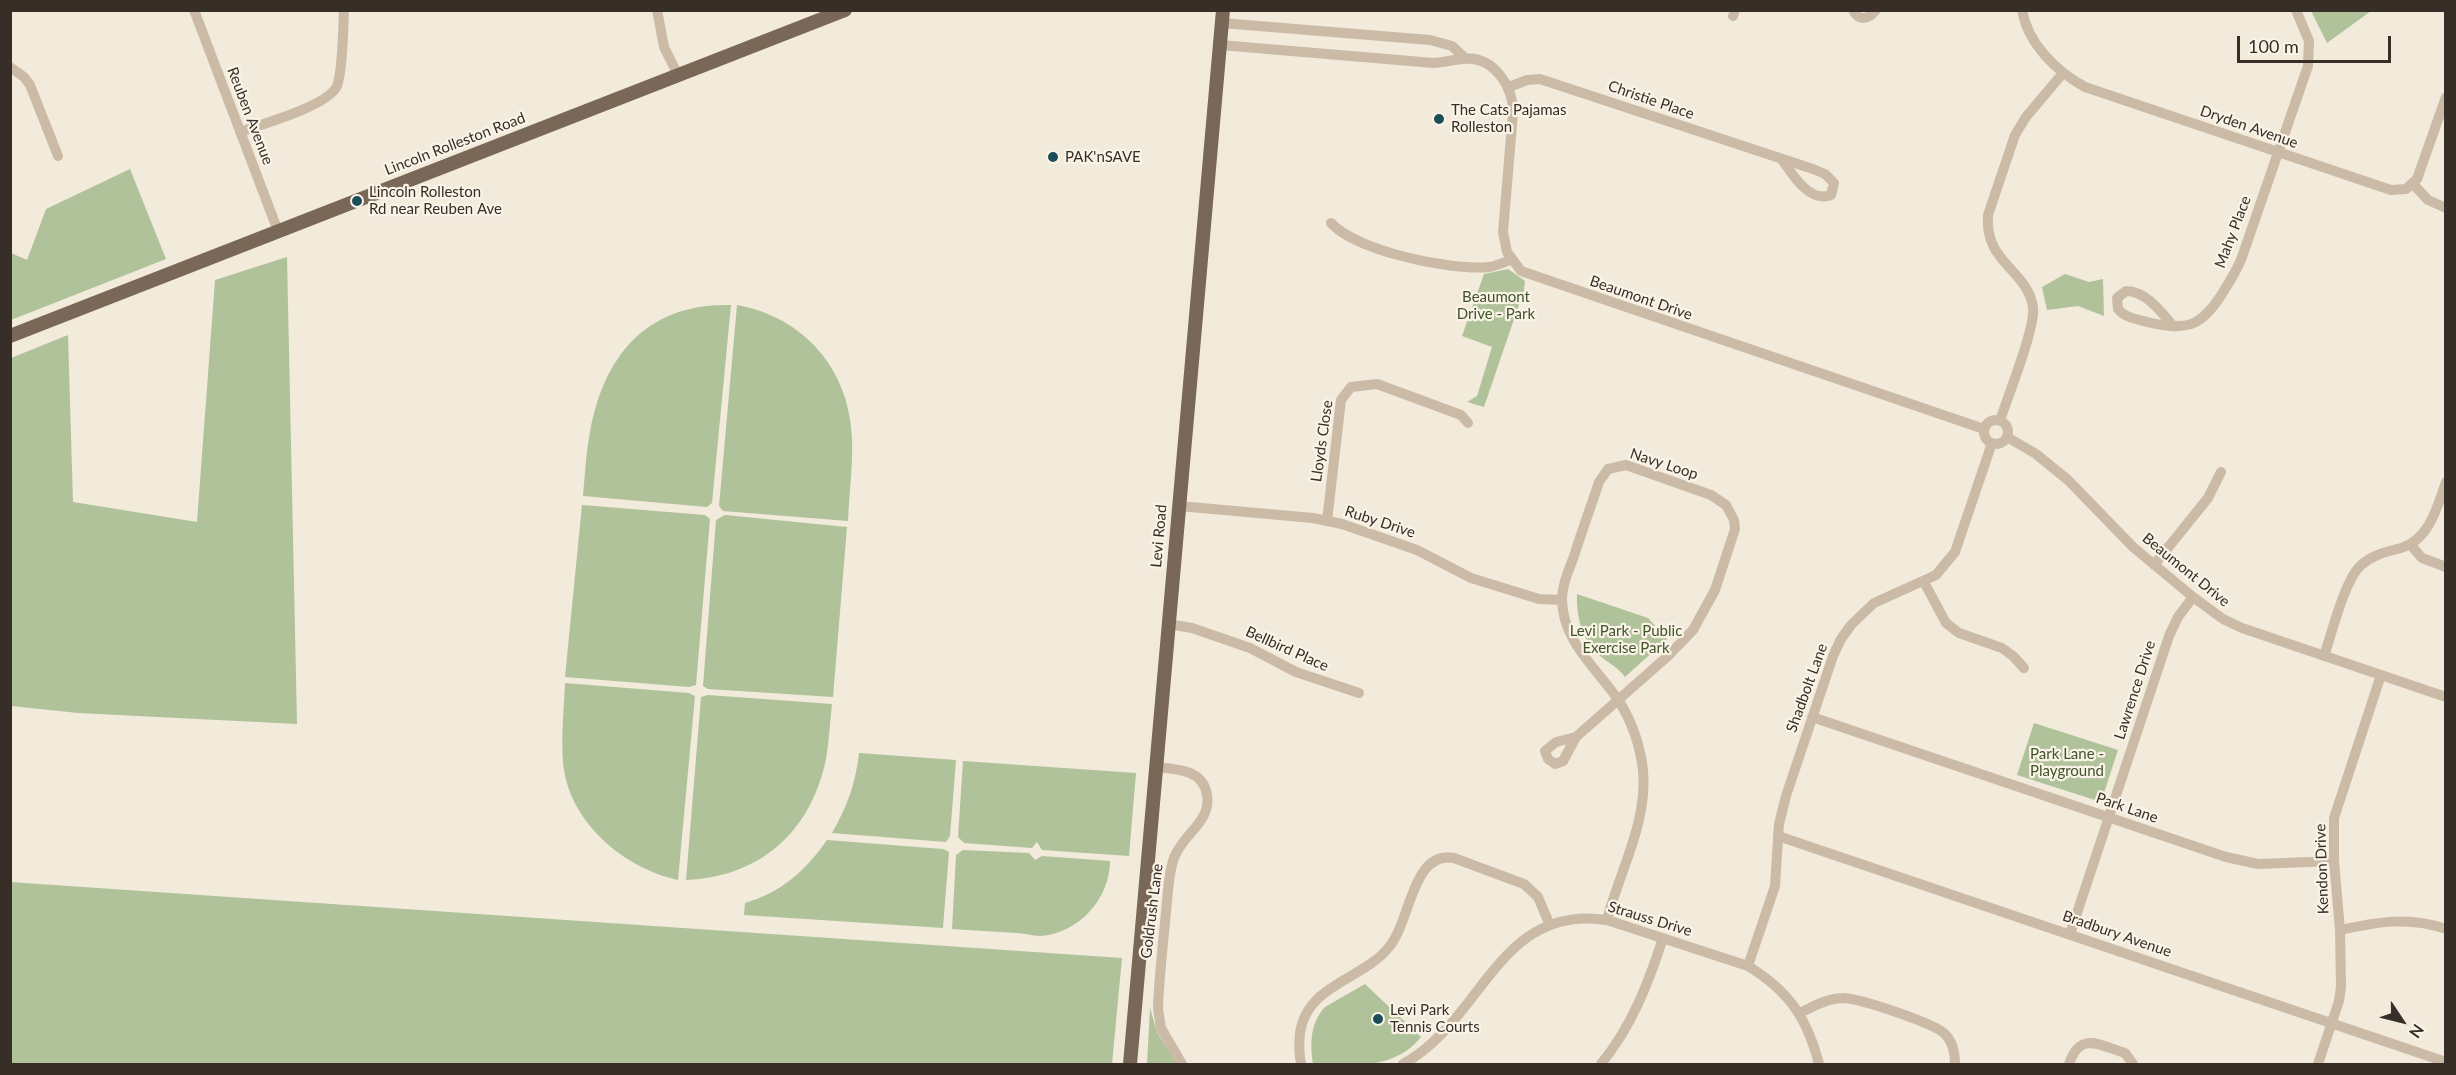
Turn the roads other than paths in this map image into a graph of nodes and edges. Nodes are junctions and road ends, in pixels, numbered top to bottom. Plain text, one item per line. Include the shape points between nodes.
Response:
1 (194, 10) edge
2 (344, 10) edge
3 (657, 10) edge
4 (845, 10) edge
5 (1853, 10) edge
6 (1876, 10) edge
7 (2022, 10) edge
8 (2296, 10) edge
9 (1222, 16) edge
10 (1352, 34) junction
11 (1220, 45) junction
12 (1349, 55) junction
13 (1465, 58) junction
14 (10, 67) edge
15 (2063, 73) junction
16 (678, 75) junction
17 (1509, 87) junction
18 (2445, 97) edge
19 (240, 132) junction
20 (2278, 153) junction
21 (58, 156) dead end
22 (1783, 160) junction
23 (2413, 184) junction
24 (2445, 208) edge
25 (1331, 223) dead end
26 (278, 231) junction
27 (1510, 260) junction
28 (2173, 326) junction
29 (10, 336) edge
30 (2000, 421) junction
31 (1468, 423) dead end
32 (1984, 429) junction
33 (2007, 437) junction
34 (1992, 443) junction
35 (2221, 472) dead end
36 (2445, 482) edge
37 (1179, 506) junction
38 (1327, 521) junction
39 (2410, 544) junction
40 (2154, 565) junction
41 (2445, 567) edge
42 (1924, 582) junction
43 (2193, 597) junction
44 (1562, 600) junction
45 (1168, 624) junction
46 (2325, 656) junction
47 (2024, 668) dead end
48 (2380, 675) junction
49 (1359, 693) dead end
50 (2445, 697) edge
51 (1618, 700) junction
52 (1812, 717) junction
53 (1576, 737) dead end
54 (1155, 767) junction
55 (2108, 817) junction
56 (1778, 836) junction
57 (2334, 861) junction
58 (1607, 920) junction
59 (1549, 923) junction
60 (2445, 929) edge
61 (2340, 930) junction
62 (2070, 933) junction
63 (1663, 938) junction
64 (1748, 966) junction
65 (1800, 1013) junction
66 (2332, 1023) junction
67 (2445, 1062) edge
68 (1130, 1065) edge
69 (1182, 1065) edge
70 (1301, 1065) edge
71 (1403, 1065) edge
72 (1601, 1065) edge
73 (1819, 1065) edge
74 (1955, 1065) edge
75 (2069, 1065) edge
76 (2133, 1065) edge
77 (2318, 1065) edge

1 - 19 street, Reuben Avenue
2 - 19 street via 339,74 333,92 320,102
3 - 16 street via 664,47
4 - 16 main road, Lincoln Rolleston Road
5 - 6 street via 1864,19
7 - 15 street, Dryden Avenue via 2027,30
8 - 20 street, Mahy Place via 2308,41 2309,59
9 - 10 street
9 - 11 main road, Levi Road
10 - 12 street
10 - 13 street via 1442,42
11 - 12 street
11 - 37 main road, Levi Road
12 - 13 street via 1434,63
13 - 17 street via 1490,67
14 - 21 street via 30,85
15 - 20 street, Dryden Avenue via 2085,87
15 - 30 street via 2015,135 1988,215 1992,247 2028,293 2033,315
16 - 26 main road, Lincoln Rolleston Road
17 - 22 street, Christie Place via 1540,79
17 - 27 street via 1513,113 1503,232
18 - 23 street
19 - 26 street, Reuben Avenue
20 - 23 street, Dryden Avenue via 2380,187 2399,190
20 - 28 street, Mahy Place via 2233,276 2205,317 2189,326
22 - 22 street, Christie Place via 1825,174 1834,183 1831,195 1824,198 1809,191
23 - 24 street via 2428,200
25 - 27 street via 1347,237 1422,261 1481,268
26 - 29 main road, Lincoln Rolleston Road
27 - 32 street, Beaumont Drive via 1528,276
28 - 28 street, Mahy Place via 2122,314 2117,298 2126,291 2137,294 2157,307
30 - 32 street via 1992,421
30 - 33 street via 2007,427
31 - 38 street, Lloyds Close via 1461,415 1377,384 1351,387 1341,400
32 - 34 street
33 - 34 street via 2001,443
33 - 40 street, Beaumont Drive via 2068,480 2112,528
34 - 42 street, Shadbolt Lane via 1955,552 1936,575
35 - 40 street via 2208,498
36 - 39 street via 2432,521
37 - 38 street, Ruby Drive
37 - 45 main road, Levi Road
38 - 44 street, Ruby Drive via 1417,550 1471,578 1539,599
39 - 41 street via 2422,558
39 - 46 street via 2374,555 2354,574
40 - 43 street, Beaumont Drive
42 - 47 street via 1946,623 1959,633 2002,648
42 - 52 street, Shadbolt Lane via 1874,603 1851,625 1833,656
43 - 46 street, Beaumont Drive via 2231,623
43 - 55 street, Lawrence Drive via 2169,636
44 - 51 street, Navy Loop via 1573,641
44 - 51 street, Navy Loop via 1599,482 1608,469 1626,465 1711,495 1731,513 1733,537 1703,616 1682,643
45 - 49 street, Bellbird Place via 1250,648 1296,672
45 - 54 main road, Levi Road
46 - 48 street, Beaumont Drive
48 - 50 street, Beaumont Drive
48 - 57 street, Kendon Drive via 2337,807
51 - 53 street
51 - 58 street, Navy Loop via 1636,738 1644,782 1640,816
52 - 55 street, Park Lane
52 - 56 street, Shadbolt Lane via 1786,796
54 - 68 main road, Levi Road
54 - 69 street, Goldrush Lane via 1195,775 1208,798 1203,819 1176,850 1169,879 1158,1009 1161,1028
55 - 57 street, Park Lane via 2242,861
55 - 62 street, Lawrence Drive
56 - 62 street, Bradbury Avenue
56 - 64 street, Shadbolt Lane via 1774,887
57 - 61 street, Kendon Drive
58 - 59 street, Strauss Drive via 1577,917
58 - 63 street, Strauss Drive
59 - 70 street via 1538,897 1524,884 1454,858 1431,862 1419,876 1403,924 1389,948 1367,968 1324,992 1310,1006 1301,1028
59 - 71 street, Strauss Drive via 1512,949 1441,1035
60 - 61 street via 2404,920
61 - 66 street, Kendon Drive via 2341,987
62 - 66 street, Bradbury Avenue
63 - 64 street, Strauss Drive
63 - 72 street via 1639,1006
64 - 65 street, Strauss Drive via 1773,983
65 - 73 street, Strauss Drive
65 - 74 street via 1826,1001 1846,998 1919,1021 1947,1036
66 - 67 street, Bradbury Avenue
66 - 77 street, Kendon Drive
75 - 76 street via 2074,1051 2088,1042 2125,1053

